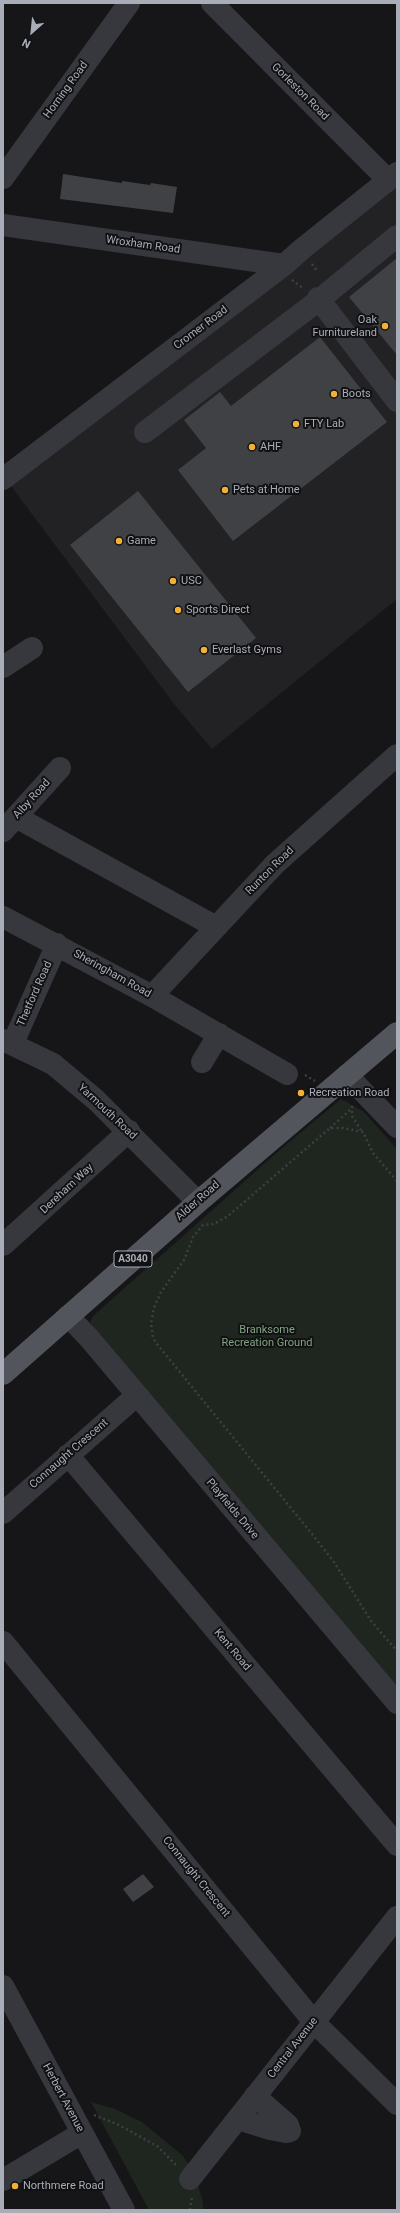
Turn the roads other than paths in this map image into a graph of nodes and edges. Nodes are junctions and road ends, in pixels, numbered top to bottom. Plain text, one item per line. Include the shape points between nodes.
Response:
1 (129, 3) edge
2 (212, 3) edge
3 (392, 177) edge
4 (3, 178) edge
5 (3, 225) edge
6 (397, 236) edge
7 (281, 268) junction
8 (319, 299) junction
9 (397, 401) edge
10 (146, 432) dead end
11 (3, 479) edge
12 (32, 648) dead end
13 (3, 667) edge
14 (397, 755) edge
15 (60, 768) dead end
16 (8, 820) edge
17 (3, 917) edge
18 (216, 927) junction
19 (57, 944) junction
20 (152, 996) junction
21 (397, 1033) edge
22 (219, 1034) junction
23 (8, 1042) edge
24 (202, 1062) dead end
25 (287, 1074) road end
26 (339, 1082) junction
27 (397, 1127) edge
28 (129, 1131) junction
29 (198, 1202) junction
30 (3, 1245) edge
31 (68, 1316) junction
32 (3, 1374) edge
33 (136, 1396) junction
34 (68, 1455) junction
35 (3, 1513) edge
36 (3, 1642) edge
37 (397, 1703) edge
38 (397, 1845) edge
39 (397, 1917) edge
40 (3, 1986) edge
41 (314, 2022) junction
42 (255, 2096) junction
43 (397, 2104) edge
44 (238, 2119) junction
45 (82, 2132) junction
46 (190, 2179) road end
47 (3, 2180) edge
48 (124, 2210) edge

1 - 4 street, Horning Road
2 - 3 street, Gorleston Road
3 - 7 street, Cromer Road via 302,248
5 - 7 street, Wroxham Road
6 - 8 street
7 - 11 street, Cromer Road
8 - 9 street
8 - 10 street
12 - 13 street
14 - 18 street, Runton Road via 275,864
15 - 16 street, Alby Road
16 - 18 street
17 - 19 street, Sheringham Road
18 - 20 street, Runton Road
19 - 20 street, Sheringham Road
19 - 23 street, Thetford Road
20 - 22 street, Sheringham Road
21 - 26 main road, Alder Road / A3040
22 - 24 street
22 - 25 street, Sheringham Road
23 - 28 street, Yarmouth Road via 53,1064
26 - 27 street
26 - 29 main road, Alder Road / A3040
28 - 29 street, Yarmouth Road
28 - 30 street, Dereham Way
29 - 31 main road, Alder Road / A3040
31 - 32 main road, Alder Road / A3040
31 - 33 street, Playfields Drive
33 - 34 street, Connaught Crescent
33 - 37 street, Playfields Drive
34 - 35 street, Connaught Crescent
34 - 38 street, Kent Road
36 - 41 street, Connaught Crescent
39 - 41 street, Central Avenue
40 - 45 street, Herbert Avenue
41 - 42 street, Central Avenue
41 - 43 street, Connaught Crescent
42 - 44 street, Central Avenue
42 - 44 street via 288,2125 290,2131 270,2129
44 - 46 street, Central Avenue
45 - 47 street
45 - 48 street, Herbert Avenue

